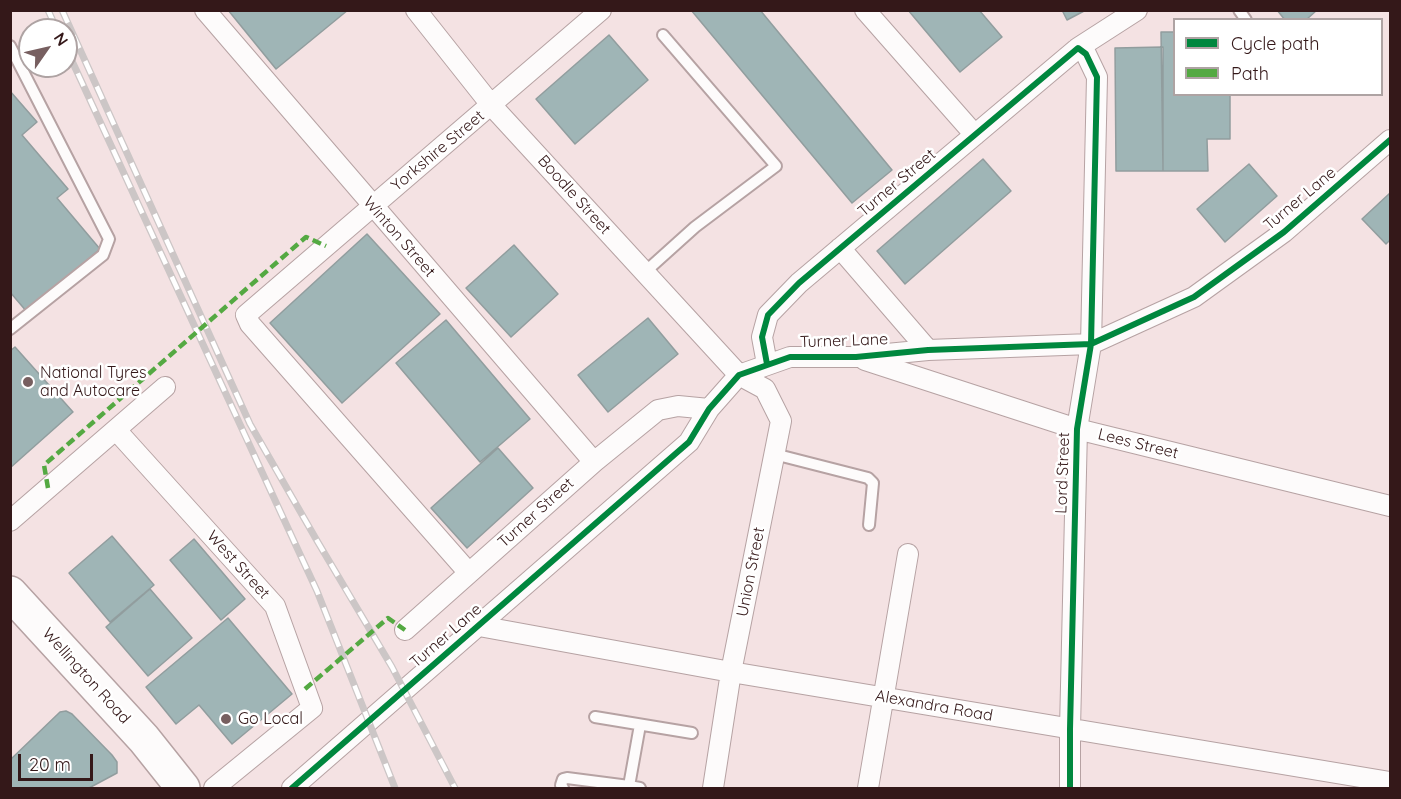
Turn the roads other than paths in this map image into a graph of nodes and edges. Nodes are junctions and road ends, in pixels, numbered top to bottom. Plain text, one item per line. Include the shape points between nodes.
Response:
1 (205, 10) edge
2 (416, 10) edge
3 (601, 10) edge
4 (865, 10) edge
5 (1137, 10) edge
6 (663, 35) dead end
7 (10, 45) edge
8 (1082, 51) junction
9 (492, 106) junction
10 (975, 135) junction
11 (1390, 140) edge
12 (372, 206) junction
13 (840, 248) junction
14 (645, 272) junction
15 (10, 329) edge
16 (1091, 344) junction
17 (928, 350) junction
18 (856, 357) junction
19 (767, 363) junction
20 (739, 375) junction
21 (165, 387) dead end
22 (709, 409) junction
23 (1077, 429) junction
24 (116, 430) junction
25 (774, 454) junction
26 (594, 462) junction
27 (1390, 506) edge
28 (10, 520) edge
29 (869, 525) dead end
30 (908, 554) dead end
31 (469, 573) junction
32 (10, 592) edge
33 (478, 626) junction
34 (405, 630) dead end
35 (732, 672) junction
36 (884, 697) junction
37 (595, 717) dead end
38 (640, 725) junction
39 (1070, 729) junction
40 (692, 733) dead end
41 (1385, 781) edge
42 (635, 787) edge
43 (183, 789) edge
44 (214, 789) edge
45 (292, 789) edge
46 (563, 789) edge
47 (713, 789) edge
48 (868, 789) edge
49 (1070, 789) edge

1 - 12 street, Winton Street
2 - 9 street, Boodle Street
3 - 9 street, Yorkshire Street
4 - 10 street
5 - 8 street, Turner Street
6 - 14 lane via 776,166 695,227
7 - 15 lane via 109,239 104,255
8 - 10 street, Turner Street
8 - 16 street, Lord Street via 1097,77
9 - 12 street, Yorkshire Street
9 - 14 street, Boodle Street
10 - 13 street, Turner Street
11 - 16 street, Turner Lane via 1284,232 1194,297
12 - 26 street, Winton Street
12 - 31 street, Yorkshire Street via 246,315
13 - 17 street
13 - 19 street, Turner Street via 768,315 762,337
14 - 20 street, Boodle Street
16 - 17 street, Turner Lane
16 - 23 street, Lord Street
17 - 18 street, Turner Lane
18 - 19 street, Turner Lane via 790,357
18 - 23 street, Lees Street
19 - 20 street, Turner Lane
20 - 22 street, Turner Lane
20 - 25 street, Union Street via 765,389 781,421
21 - 24 street
22 - 26 street, Turner Street via 678,406 658,410
22 - 33 street, Turner Lane via 689,442
23 - 27 street, Lees Street
23 - 39 street, Lord Street
24 - 28 street
24 - 44 street, West Street via 275,606 312,708
25 - 29 lane via 868,478 873,483
25 - 35 street, Union Street
26 - 31 street, Turner Street
30 - 36 street
31 - 34 street, Turner Street
32 - 43 highway, Wellington Road via 144,739
33 - 35 street, Alexandra Road
33 - 45 street, Turner Lane
35 - 36 street, Alexandra Road
35 - 47 street, Union Street
36 - 39 street, Alexandra Road
36 - 48 street
37 - 38 lane
38 - 40 lane
38 - 42 lane
39 - 41 street, Alexandra Road
39 - 49 street, Lord Street
42 - 46 lane via 567,778 561,784

